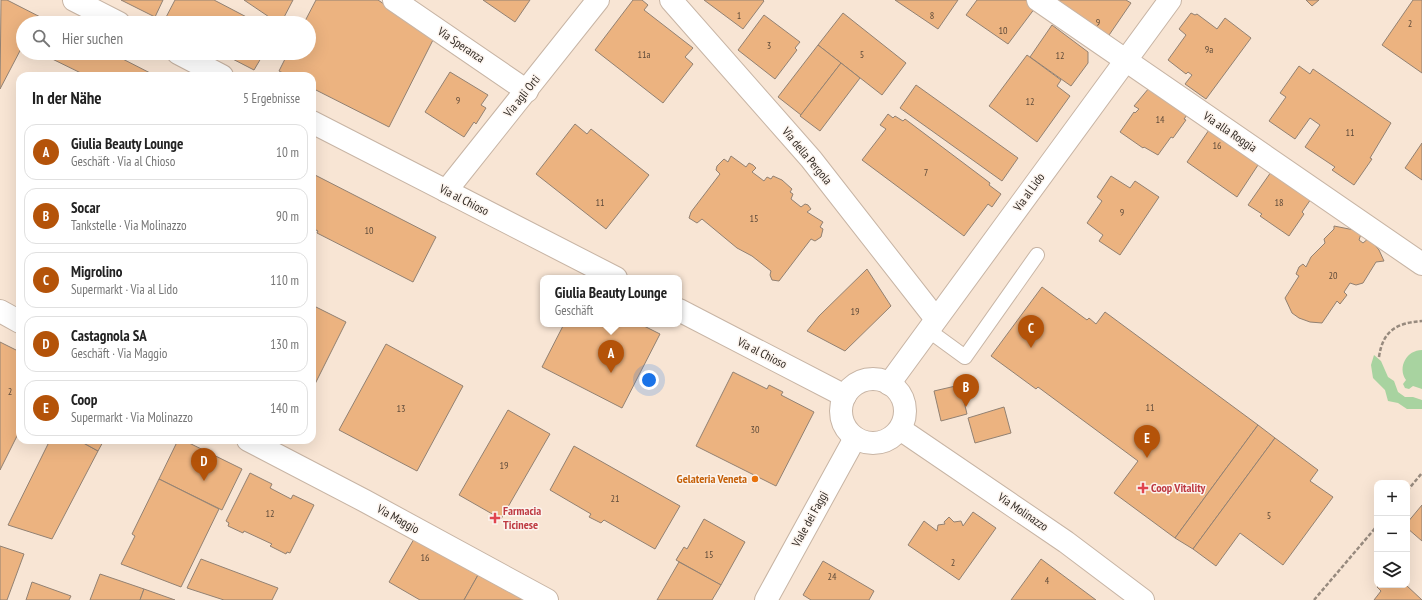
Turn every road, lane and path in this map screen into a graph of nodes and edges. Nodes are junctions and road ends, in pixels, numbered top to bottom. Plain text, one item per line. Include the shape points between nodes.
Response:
1 (74, 0) edge
2 (394, 0) edge
3 (598, 0) edge
4 (671, 0) edge
5 (1038, 0) edge
6 (1170, 0) edge
7 (105, 16) edge
8 (191, 60) edge
9 (1126, 61) junction
10 (214, 72) edge
11 (527, 90) junction
12 (316, 124) edge
13 (446, 190) junction
14 (1037, 255) dead end
15 (1422, 264) edge
16 (610, 275) edge
17 (0, 312) edge
18 (682, 312) edge
19 (16, 320) edge
20 (1422, 321) edge
21 (932, 325) junction
22 (1379, 357) dead end
23 (889, 384) junction
24 (845, 396) junction
25 (900, 429) junction
26 (856, 438) junction
27 (256, 444) edge
28 (1422, 473) edge
29 (1410, 487) edge
30 (1374, 530) edge
31 (547, 600) edge
32 (766, 600) edge
33 (1143, 600) edge
34 (1314, 600) edge

1 - 7 street
2 - 11 street, Via Speranza
3 - 11 street, Via agli Orti
4 - 21 street, Via della Pergola via 811,159
5 - 9 street, Via alla Roggia
6 - 9 street, Via al Lido
8 - 10 street
9 - 15 street, Via alla Roggia
9 - 21 street, Via al Lido
11 - 13 street, Via agli Orti
12 - 13 street, Via al Chioso
13 - 16 street, Via al Chioso
14 - 21 lane via 965,357
17 - 19 street
18 - 24 street, Via al Chioso
20 - 22 path via 1408,322 1395,327 1383,340
21 - 23 street, Via al Lido
23 - 24 street via 877,380 865,381 852,388
23 - 25 street via 901,396 904,404 904,421
24 - 26 street via 842,403 842,419
25 - 26 street via 888,440 880,442 871,443
25 - 33 street, Via Molinazzo via 1066,542
26 - 32 street, Viale dei Faggi
27 - 31 street, Via Maggio
28 - 29 path
30 - 34 path

